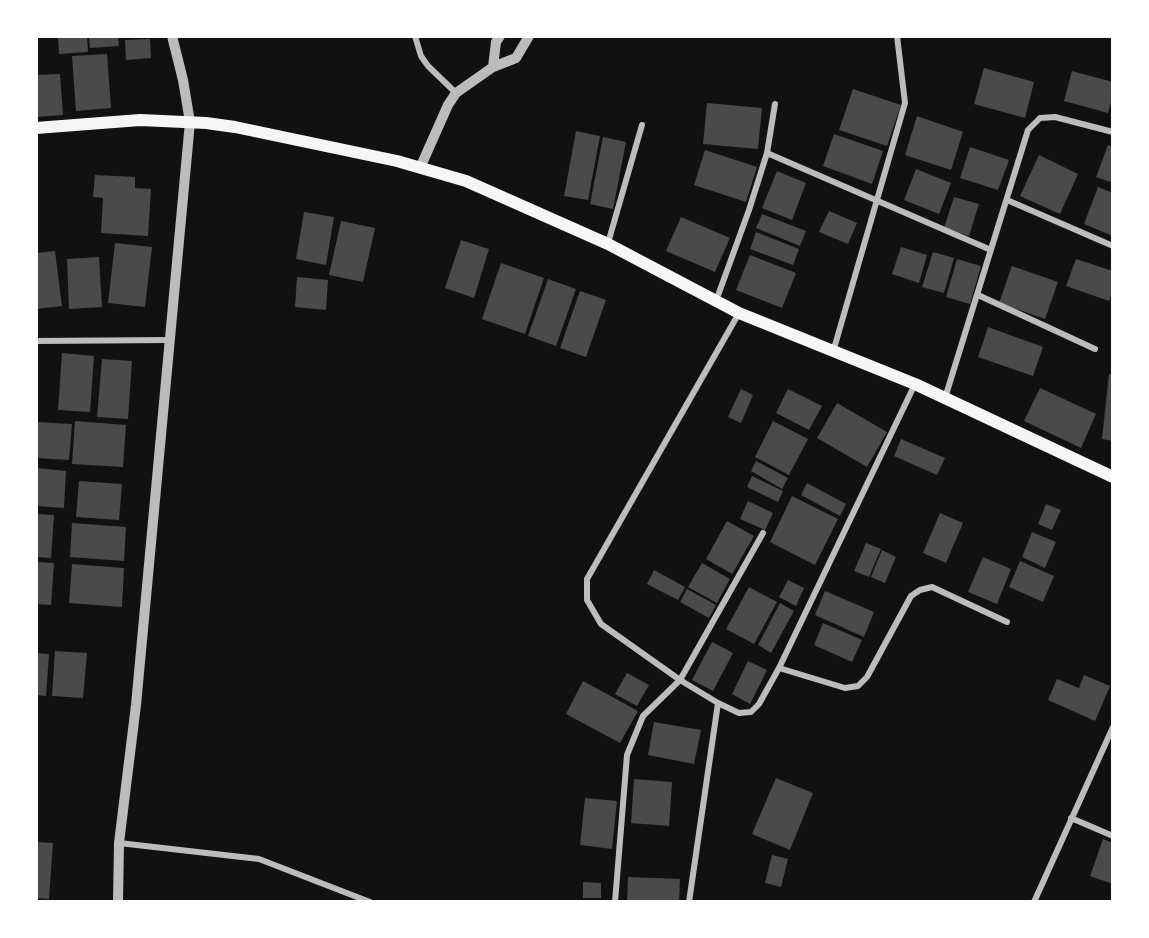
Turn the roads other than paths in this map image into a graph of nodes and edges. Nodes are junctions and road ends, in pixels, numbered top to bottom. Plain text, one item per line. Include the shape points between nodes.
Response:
1 (172, 36) edge
2 (415, 36) edge
3 (500, 36) edge
4 (530, 36) edge
5 (897, 36) edge
6 (493, 67) junction
7 (456, 93) junction
8 (775, 104) dead end
9 (190, 122) junction
10 (642, 124) dead end
11 (36, 128) edge
12 (1113, 132) edge
13 (767, 153) junction
14 (420, 168) junction
15 (1007, 200) junction
16 (876, 201) junction
17 (608, 244) junction
18 (1113, 246) edge
19 (991, 250) junction
20 (978, 295) junction
21 (716, 301) junction
22 (738, 313) junction
23 (170, 340) junction
24 (36, 341) edge
25 (1095, 349) dead end
26 (833, 352) junction
27 (915, 384) junction
28 (945, 398) junction
29 (1113, 477) edge
30 (763, 533) dead end
31 (1007, 622) dead end
32 (779, 668) junction
33 (680, 680) junction
34 (718, 703) junction
35 (1113, 727) edge
36 (1111, 737) edge
37 (1071, 818) junction
38 (1113, 836) edge
39 (119, 843) junction
40 (118, 902) edge
41 (369, 902) edge
42 (615, 902) edge
43 (689, 902) edge
44 (1034, 902) edge

1 - 9 street
2 - 7 street via 428,66
3 - 6 street
4 - 6 street via 516,58
5 - 16 street via 905,103
6 - 7 street
7 - 14 street
8 - 13 street
9 - 11 main road via 140,120
9 - 14 main road via 235,127
9 - 23 street
10 - 17 street
12 - 15 street via 1055,117 1040,118 1028,130
13 - 16 street
13 - 21 street
14 - 17 main road via 466,181
15 - 18 street
15 - 19 street
16 - 19 street
16 - 26 street
17 - 21 main road
19 - 20 street
20 - 25 street
20 - 28 street
21 - 22 main road
22 - 26 main road
22 - 33 street via 587,579 587,600 601,624
23 - 24 street
23 - 39 street
26 - 27 main road
27 - 28 main road
27 - 32 street
28 - 29 main road
30 - 33 street
31 - 32 street via 932,588 920,590 911,596 867,677 858,686 845,688
32 - 34 street via 751,712 739,713
33 - 34 street
33 - 42 street via 643,716 627,755
34 - 43 street
35 - 36 street
36 - 37 street
37 - 38 street
37 - 44 street
39 - 40 street
39 - 41 street via 259,859

